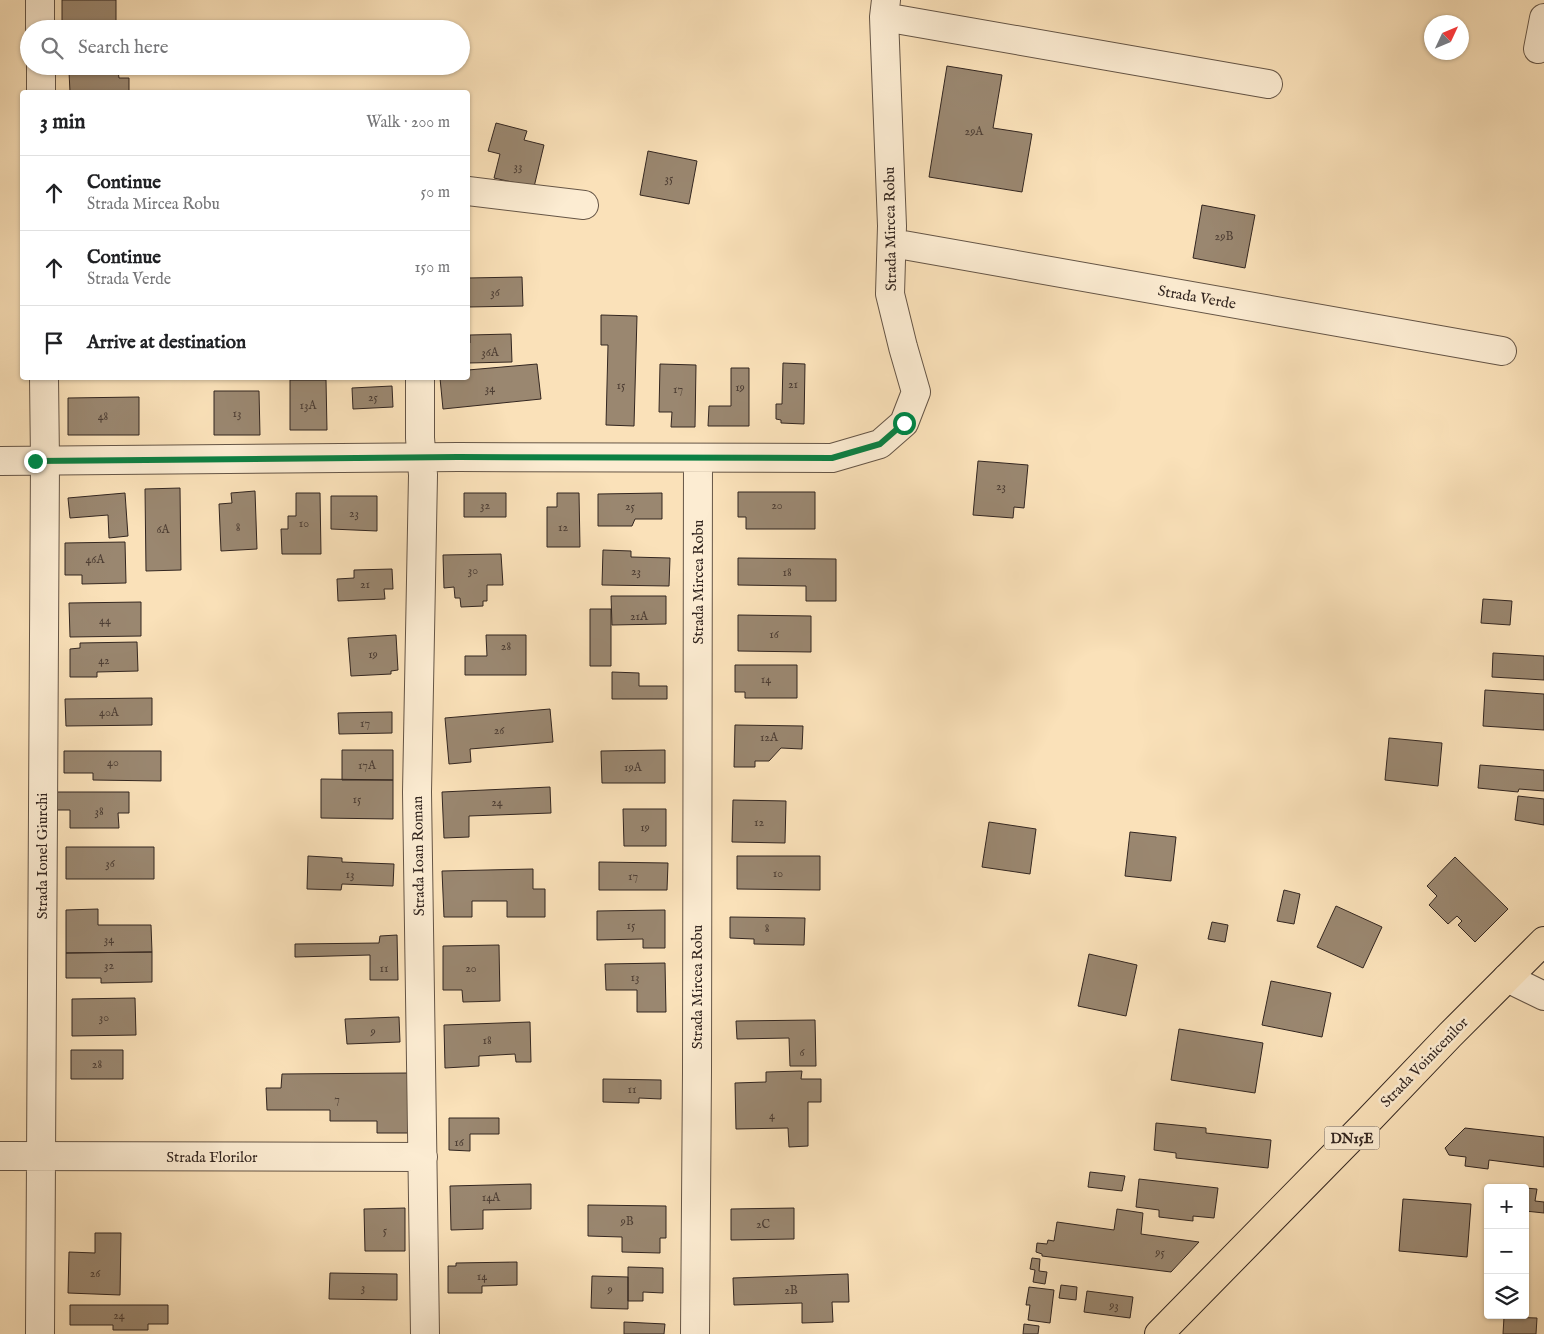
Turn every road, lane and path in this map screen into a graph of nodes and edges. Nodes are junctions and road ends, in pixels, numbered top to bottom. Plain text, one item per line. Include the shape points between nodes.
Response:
1 (40, 0) edge
2 (885, 9) edge
3 (1544, 18) edge
4 (40, 20) edge
5 (1538, 48) dead end
6 (41, 75) edge
7 (1268, 84) dead end
8 (41, 90) edge
9 (470, 191) edge
10 (584, 205) dead end
11 (892, 243) junction
12 (1502, 351) dead end
13 (44, 380) edge
14 (420, 380) edge
15 (422, 458) junction
16 (698, 458) junction
17 (0, 461) edge
18 (44, 461) junction
19 (1544, 941) edge
20 (1507, 978) junction
21 (1544, 996) edge
22 (0, 1156) edge
23 (40, 1156) junction
24 (423, 1158) junction
25 (40, 1334) edge
26 (425, 1334) edge
27 (695, 1334) edge
28 (1159, 1334) edge

1 - 4 street
2 - 7 street, Strada Mircea Robu
2 - 11 street, Strada Mircea Robu
3 - 5 street
6 - 8 street
9 - 10 street
11 - 12 street, Strada Verde
11 - 16 street, Strada Mircea Robu via 890,294 916,392 904,423 880,444 832,458
13 - 18 street, Strada Ionel Giurchi
14 - 15 street, Strada Ioan Roman
15 - 16 street
15 - 18 street
15 - 24 street, Strada Ioan Roman via 417,792
16 - 27 street, Strada Mircea Robu
17 - 18 street
18 - 23 street, Strada Ionel Giurchi
19 - 20 main road, Strada Voinicenilor / DN15E
20 - 21 street
20 - 28 main road, Strada Voinicenilor / DN15E
22 - 23 street, Strada Florilor
23 - 24 street, Strada Florilor
23 - 25 street, Strada Ionel Giurchi
24 - 26 street, Strada Ioan Roman

